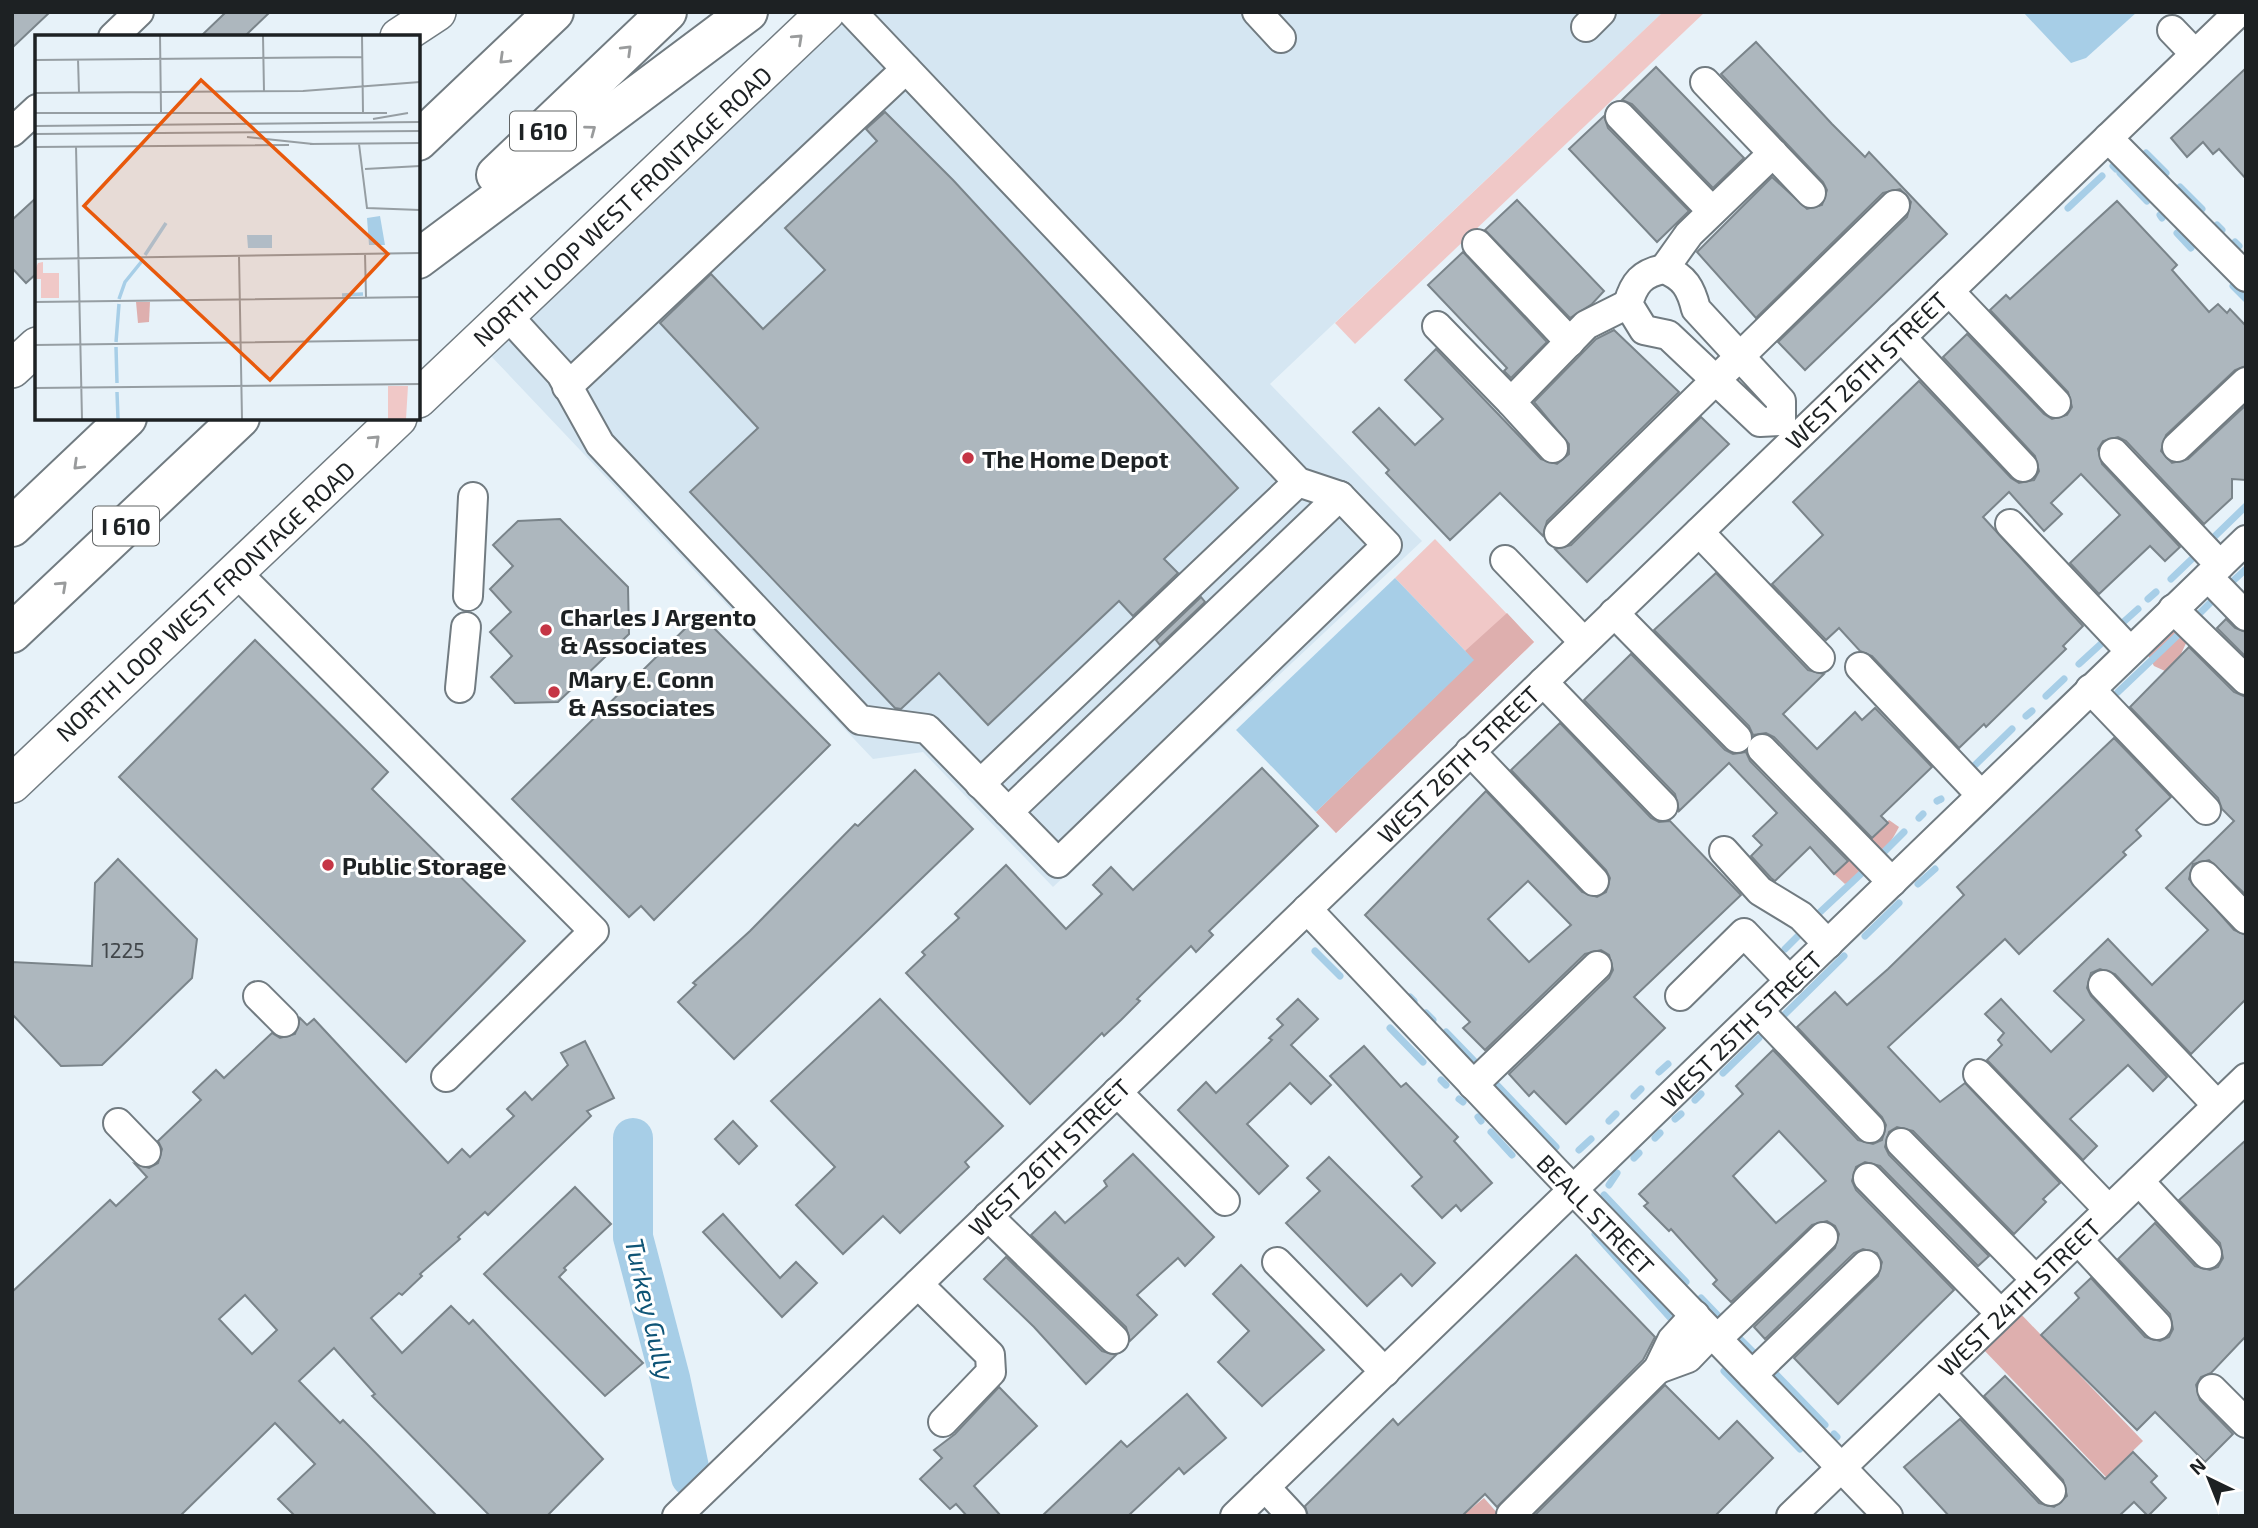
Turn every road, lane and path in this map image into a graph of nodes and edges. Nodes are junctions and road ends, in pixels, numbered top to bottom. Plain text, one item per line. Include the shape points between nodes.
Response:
1 (139, 12) edge
2 (437, 12) edge
3 (554, 12) edge
4 (667, 12) edge
5 (748, 12) edge
6 (826, 12) edge
7 (852, 12) edge
8 (1256, 12) edge
9 (2239, 12) edge
10 (2172, 30) dead end
11 (115, 35) edge
12 (402, 35) edge
13 (1281, 38) dead end
14 (2195, 54) junction
15 (906, 69) junction
16 (1705, 82) dead end
17 (35, 111) edge
18 (1620, 116) dead end
19 (12, 132) edge
20 (2108, 138) junction
21 (420, 139) edge
22 (1773, 153) junction
23 (1811, 193) dead end
24 (1895, 205) dead end
25 (1712, 211) junction
26 (1477, 244) dead end
27 (420, 247) edge
28 (420, 258) edge
29 (1664, 269) junction
30 (2246, 277) edge
31 (1949, 290) junction
32 (1628, 304) junction
33 (507, 315) junction
34 (1437, 326) dead end
35 (1900, 337) junction
36 (1570, 342) junction
37 (35, 348) edge
38 (1740, 356) junction
39 (12, 369) edge
40 (1714, 381) junction
41 (2246, 382) edge
42 (567, 387) junction
43 (1770, 389) junction
44 (420, 397) edge
45 (1511, 402) junction
46 (2056, 403) dead end
47 (1747, 411) junction
48 (125, 420) edge
49 (238, 420) edge
50 (396, 420) edge
51 (1788, 430) junction
52 (2178, 447) dead end
53 (1553, 448) dead end
54 (2114, 453) dead end
55 (2023, 467) dead end
56 (1298, 482) junction
57 (1340, 496) junction
58 (472, 497) dead end
59 (2010, 524) dead end
60 (12, 527) edge
61 (1699, 532) junction
62 (1559, 533) dead end
63 (2246, 540) edge
64 (1505, 561) dead end
65 (2214, 571) junction
66 (236, 572) junction
67 (468, 596) dead end
68 (2173, 609) junction
69 (1614, 614) junction
70 (2246, 617) edge
71 (466, 627) dead end
72 (12, 633) edge
73 (1584, 642) junction
74 (2130, 651) junction
75 (1820, 657) dead end
76 (1860, 667) dead end
77 (2246, 680) edge
78 (1543, 682) junction
79 (460, 688) dead end
80 (2090, 690) junction
81 (1471, 751) junction
82 (12, 784) edge
83 (980, 784) junction
84 (1981, 796) junction
85 (1663, 806) dead end
86 (2206, 810) dead end
87 (1008, 811) junction
88 (1724, 851) dead end
89 (2206, 876) dead end
90 (1594, 881) dead end
91 (1892, 882) junction
92 (1307, 909) junction
93 (2246, 919) edge
94 (1828, 944) junction
95 (1597, 966) dead end
96 (1790, 981) junction
97 (2103, 985) dead end
98 (258, 996) dead end
99 (1680, 996) dead end
100 (1759, 1011) junction
101 (284, 1022) dead end
102 (1978, 1074) dead end
103 (446, 1077) dead end
104 (2246, 1078) edge
105 (1473, 1085) junction
106 (1117, 1092) junction
107 (2217, 1105) junction
108 (118, 1123) dead end
109 (1870, 1128) dead end
110 (1901, 1143) dead end
111 (146, 1152) dead end
112 (1868, 1178) dead end
113 (2139, 1181) junction
114 (1574, 1191) junction
115 (1225, 1201) dead end
116 (2109, 1210) junction
117 (988, 1216) junction
118 (1823, 1237) dead end
119 (2077, 1240) junction
120 (2207, 1254) dead end
121 (1277, 1262) dead end
122 (1866, 1265) dead end
123 (2035, 1279) junction
124 (918, 1284) junction
125 (2000, 1313) junction
126 (2157, 1325) dead end
127 (1708, 1329) junction
128 (1114, 1339) dead end
129 (1385, 1372) junction
130 (1940, 1373) junction
131 (1752, 1375) junction
132 (2212, 1389) dead end
133 (943, 1422) dead end
134 (2246, 1423) edge
135 (1842, 1468) junction
136 (1265, 1488) junction
137 (2050, 1491) dead end
138 (1511, 1515) edge
139 (677, 1516) edge
140 (1235, 1516) edge
141 (1293, 1516) edge
142 (1791, 1516) edge
143 (1888, 1516) edge

1 - 11 street
2 - 12 main road
3 -> 21 highway
27 -> 4 highway, I 610
28 -> 5 highway
33 -> 6 main road, NORTH LOOP WEST FRONTAGE ROAD
7 - 15 street
8 - 13 street
9 - 14 street, WEST 26TH STREET
10 - 14 street
14 - 20 street, WEST 26TH STREET
15 - 42 street
15 - 56 street
16 - 22 street
17 - 19 street
18 - 25 street
20 - 30 street
20 - 31 street, WEST 26TH STREET
22 - 23 street
22 - 25 street
24 - 38 street
25 - 29 street
26 - 36 street
29 - 32 street via 1639,279
29 - 38 street via 1684,280 1692,290 1696,309
31 - 35 street, WEST 26TH STREET
31 - 46 street
32 - 36 street via 1586,325
32 - 40 street via 1644,330 1668,335
33 - 42 street via 561,374
33 - 44 main road, NORTH LOOP WEST FRONTAGE ROAD
34 - 45 street
35 - 51 street, WEST 26TH STREET
35 - 55 street
36 - 45 street
37 - 39 main road
38 - 40 street
38 - 43 street
40 - 47 street
40 - 62 street
41 - 52 street
42 - 83 street via 600,444 860,720 927,729
43 - 47 street
43 - 51 street via 1781,401
45 - 53 street
47 - 51 street via 1760,422
48 -> 60 highway
72 -> 49 highway, I 610
66 -> 50 main road, NORTH LOOP WEST FRONTAGE ROAD
51 - 61 street, WEST 26TH STREET
54 - 65 street
56 - 57 street
56 - 83 street
57 - 87 street
57 - 87 street via 1387,545 1058,863
58 - 67 street
59 - 74 street
61 - 69 street, WEST 26TH STREET
61 - 75 street
63 - 65 street, WEST 25TH STREET
64 - 73 street
65 - 68 street, WEST 25TH STREET
65 - 70 street
66 - 82 main road, NORTH LOOP WEST FRONTAGE ROAD
66 - 103 street via 594,931
68 - 74 street, WEST 25TH STREET
68 - 77 street
69 - 73 street, WEST 26TH STREET
69 - 91 street
71 - 79 street
73 - 78 street, WEST 26TH STREET
74 - 80 street, WEST 25TH STREET
76 - 84 street
78 - 81 street, WEST 26TH STREET
78 - 85 street
80 - 84 street, WEST 25TH STREET
80 - 86 street
81 - 90 street
81 - 92 street, WEST 26TH STREET
83 - 87 street
84 - 91 street, WEST 25TH STREET
88 - 94 street via 1760,891 1798,914
89 - 93 street
91 - 94 street, WEST 25TH STREET
92 - 105 street, BEALL STREET
92 - 106 street, WEST 26TH STREET
94 - 96 street, WEST 25TH STREET
95 - 105 street
96 - 99 street via 1744,933
96 - 100 street, WEST 25TH STREET
97 - 107 street
98 - 101 street
100 - 109 street
100 - 114 street, WEST 25TH STREET
102 - 116 street
104 - 107 street, WEST 24TH STREET
105 - 114 street, BEALL STREET
106 - 115 street
106 - 117 street, WEST 26TH STREET
107 - 113 street, WEST 24TH STREET
108 - 111 street
110 - 123 street
112 - 125 street
113 - 116 street, WEST 24TH STREET
113 - 120 street
114 - 127 street, BEALL STREET
114 - 129 street, WEST 25TH STREET
116 - 119 street, WEST 24TH STREET
117 - 124 street, WEST 26TH STREET
117 - 128 street
118 - 127 street
119 - 123 street, WEST 24TH STREET
119 - 126 street
121 - 129 street
122 - 131 street
123 - 125 street, WEST 24TH STREET
124 - 133 street via 992,1362 991,1372
124 - 139 street, WEST 26TH STREET
125 - 130 street, WEST 24TH STREET
127 - 131 street, BEALL STREET
127 - 138 street via 1688,1358 1658,1369
129 - 136 street, WEST 25TH STREET
130 - 135 street, WEST 24TH STREET
130 - 137 street
131 - 135 street, BEALL STREET
132 - 134 street
135 - 142 street, WEST 24TH STREET
135 - 143 street, BEALL STREET
136 - 140 street, WEST 25TH STREET
136 - 141 street

